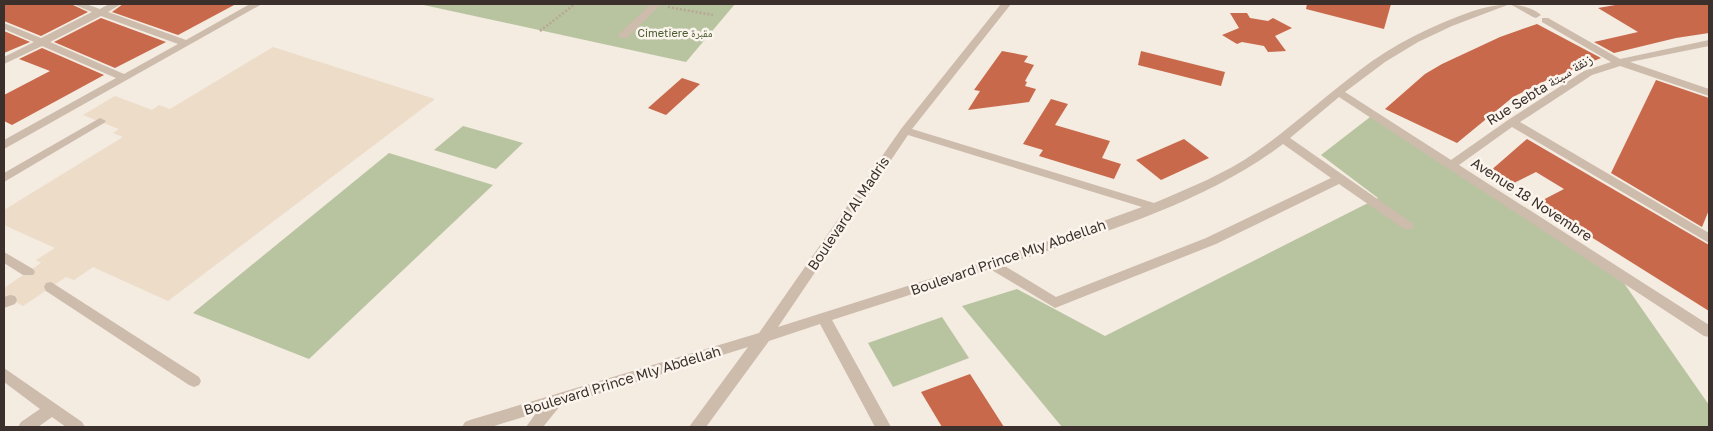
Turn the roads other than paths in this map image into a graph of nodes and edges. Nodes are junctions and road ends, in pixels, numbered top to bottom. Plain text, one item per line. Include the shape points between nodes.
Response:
1 (78, 4) edge
2 (116, 4) edge
3 (252, 4) edge
4 (655, 4) edge
5 (1006, 4) edge
6 (1506, 4) edge
7 (1516, 4) edge
8 (101, 12) junction
9 (4, 26) edge
10 (623, 36) dead end
11 (43, 41) junction
12 (186, 43) junction
13 (1709, 43) edge
14 (4, 61) edge
15 (1619, 62) junction
16 (125, 78) junction
17 (1338, 92) junction
18 (1709, 93) edge
19 (100, 121) dead end
20 (1512, 122) junction
21 (905, 130) junction
22 (1282, 138) junction
23 (4, 145) edge
24 (1451, 165) junction
25 (4, 178) edge
26 (1340, 179) junction
27 (1155, 207) junction
28 (1408, 226) dead end
29 (1709, 239) edge
30 (4, 257) edge
31 (991, 264) junction
32 (28, 272) dead end
33 (51, 287) dead end
34 (824, 318) junction
35 (1709, 332) edge
36 (764, 336) junction
37 (4, 374) edge
38 (194, 380) dead end
39 (555, 401) junction
40 (52, 409) junction
41 (26, 427) edge
42 (77, 427) edge
43 (470, 427) edge
44 (534, 427) edge
45 (697, 427) edge
46 (883, 427) edge

1 - 8 street
2 - 8 street
3 - 12 street
4 - 10 street
5 - 21 street, Boulevard Al Madris
6 - 17 street, Boulevard Prince Mly Abdellah via 1451,21 1404,45
7 - 15 street
8 - 11 street
8 - 12 street
9 - 11 street
11 - 14 street
11 - 16 street via 77,60
12 - 16 street
13 - 15 street, Rue Sebta زنقة سبتة
15 - 18 street
15 - 20 street, Rue Sebta زنقة سبتة via 1588,73
16 - 23 street
17 - 22 street, Boulevard Prince Mly Abdellah
17 - 24 street, Avenue 18 Novembre
19 - 25 street
20 - 24 street, Rue Sebta زنقة سبتة
20 - 29 street
21 - 27 street
21 - 36 street, Boulevard Al Madris
22 - 26 street
22 - 27 street, Boulevard Prince Mly Abdellah via 1226,176
24 - 35 street, Avenue 18 Novembre
26 - 28 street
26 - 31 street via 1211,241 1055,303
27 - 31 street, Boulevard Prince Mly Abdellah
30 - 32 street
31 - 34 street, Boulevard Prince Mly Abdellah
33 - 38 street
34 - 36 street, Boulevard Prince Mly Abdellah
34 - 46 street
36 - 39 street, Boulevard Prince Mly Abdellah
36 - 45 street, Boulevard Al Madris
37 - 40 street
39 - 43 street, Boulevard Prince Mly Abdellah
39 - 44 street
40 - 41 street
40 - 42 street

